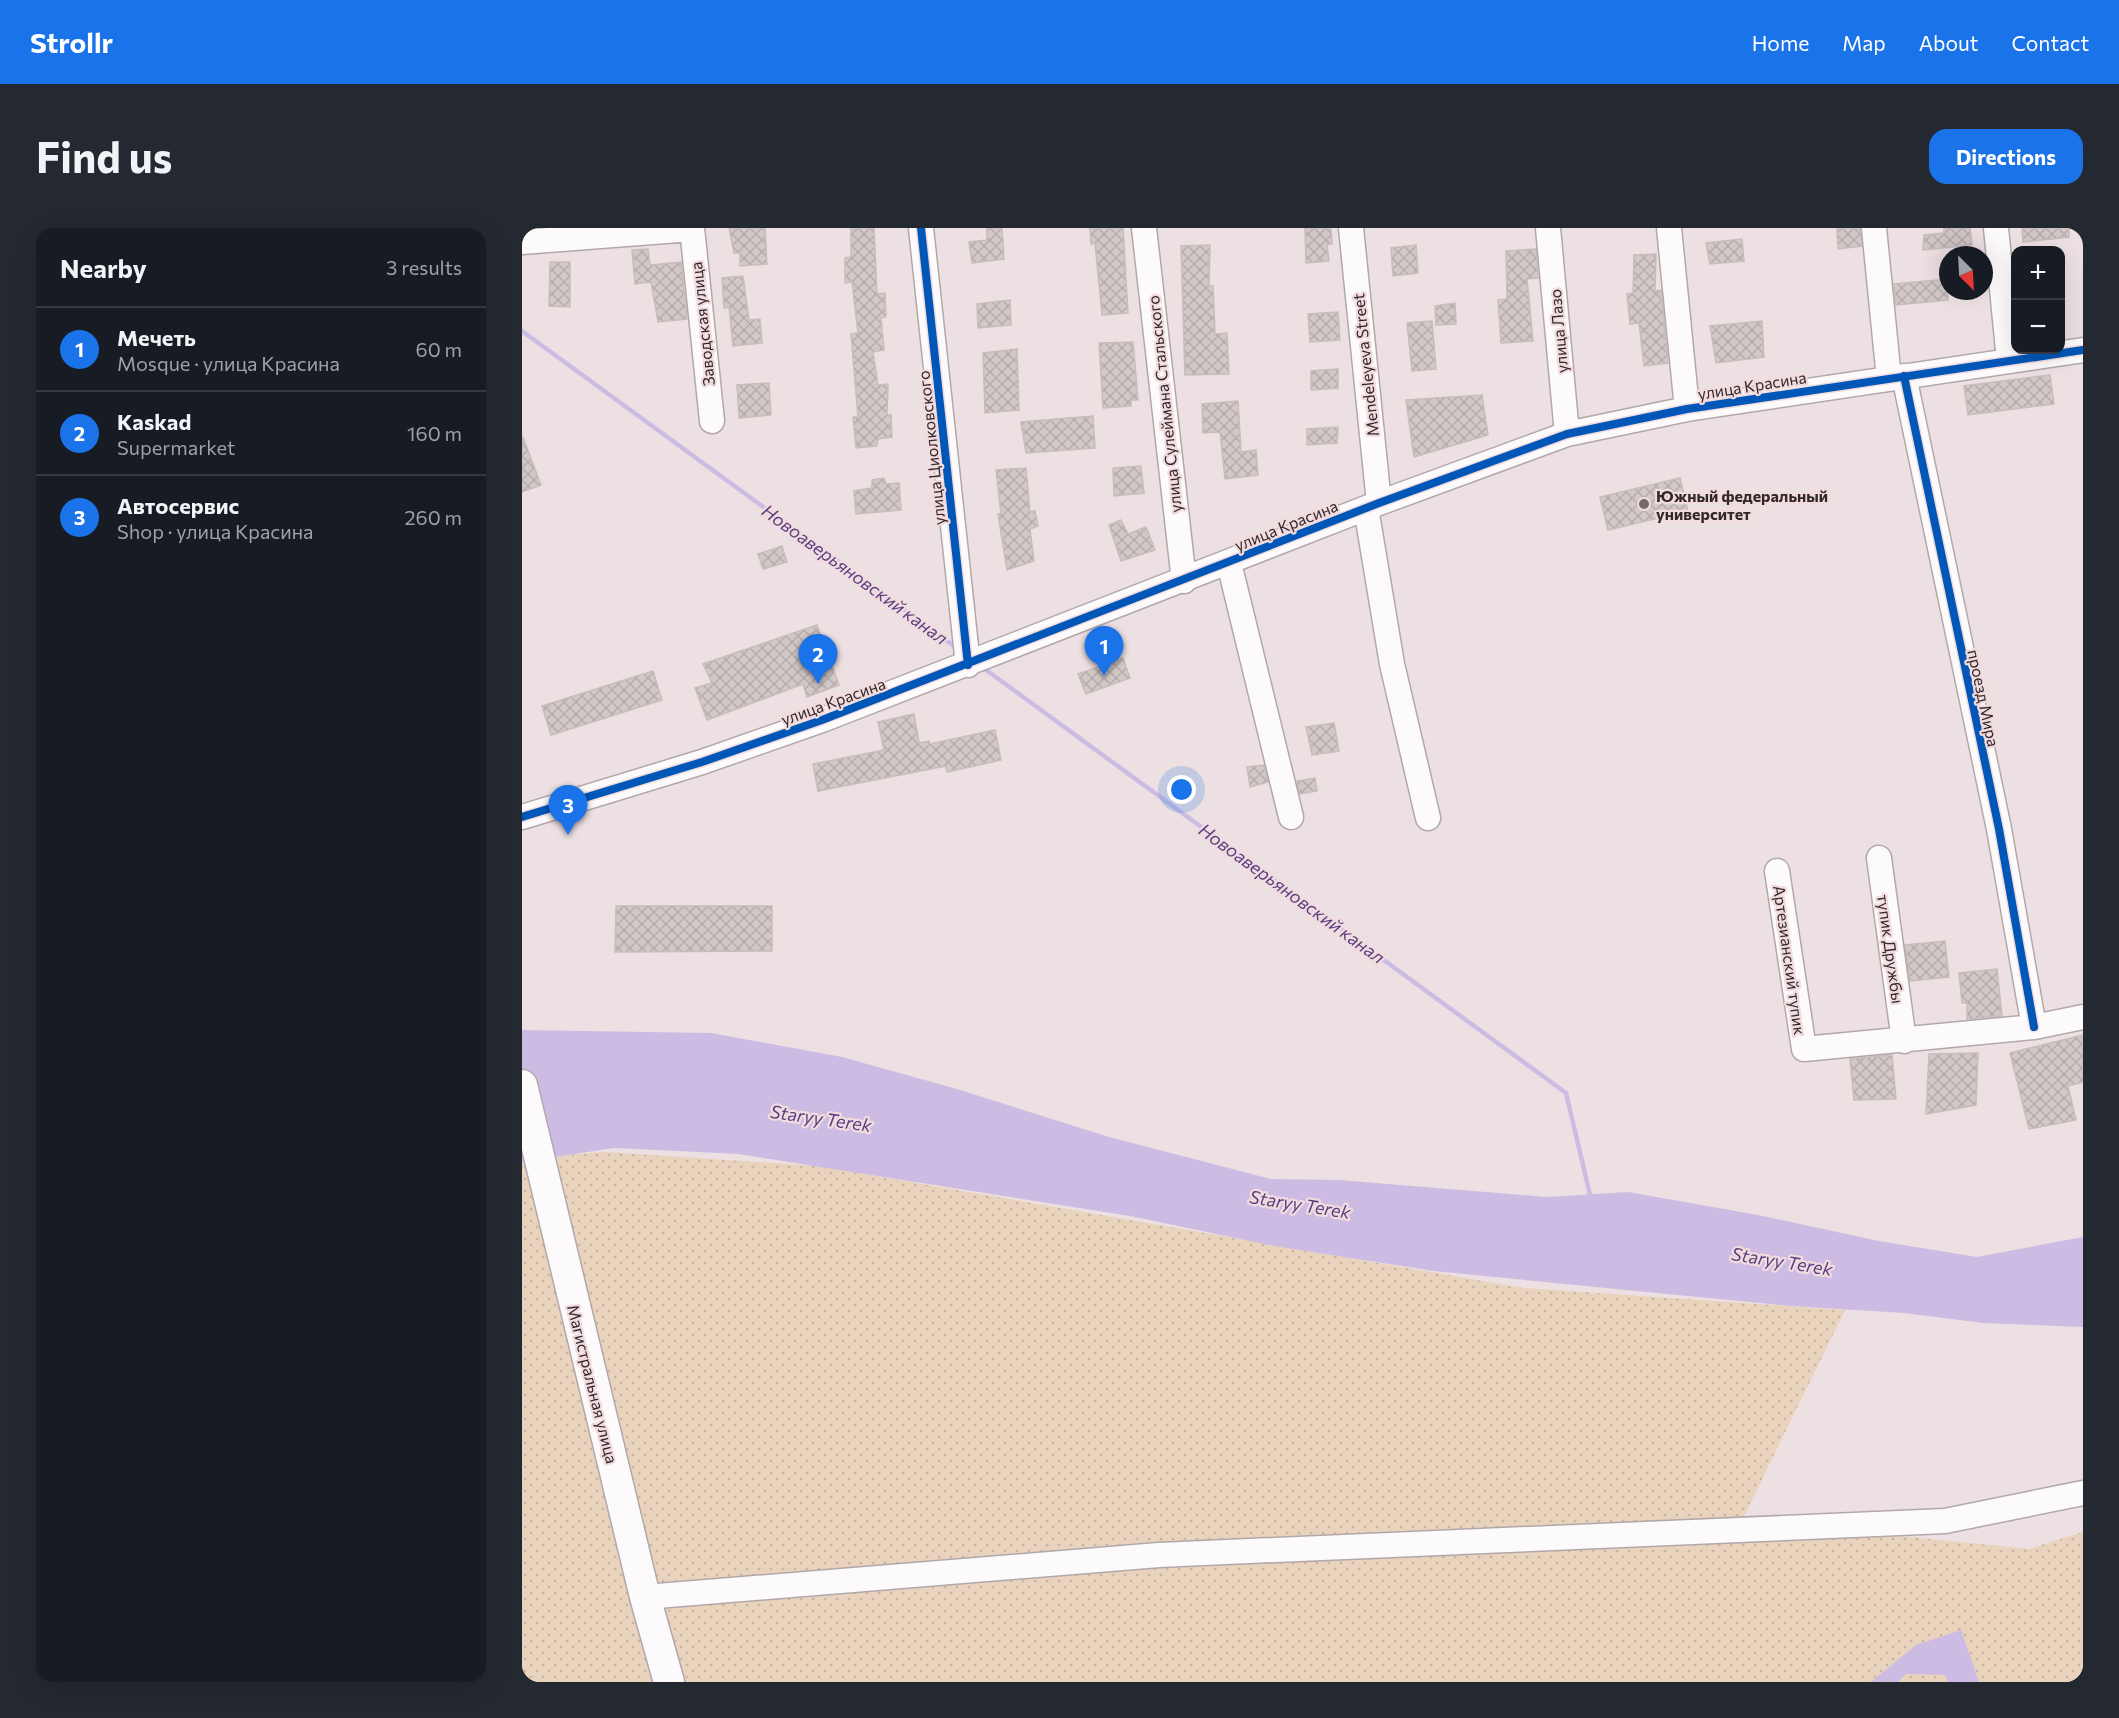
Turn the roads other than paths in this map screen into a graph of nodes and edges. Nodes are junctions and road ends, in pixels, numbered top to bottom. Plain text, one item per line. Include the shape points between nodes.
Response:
1 (921, 228) edge
2 (1144, 228) edge
3 (1351, 228) edge
4 (1548, 228) edge
5 (1669, 228) edge
6 (1874, 228) edge
7 (1996, 228) edge
8 (692, 229) edge
9 (522, 242) edge
10 (2083, 350) edge
11 (2009, 360) junction
12 (1896, 377) junction
13 (1687, 409) junction
14 (712, 421) dead end
15 (1567, 434) junction
16 (1372, 505) junction
17 (1229, 562) junction
18 (1184, 581) junction
19 (968, 665) junction
20 (522, 817) edge
21 (1291, 817) dead end
22 (1428, 818) dead end
23 (1878, 858) dead end
24 (1777, 870) dead end
25 (2083, 1017) edge
26 (2034, 1027) junction
27 (1904, 1041) junction
28 (522, 1085) edge
29 (2083, 1493) edge
30 (645, 1597) junction
31 (669, 1682) edge

1 - 19 street, улица Циолковского
2 - 18 street, улица Сулеймана Стальского
3 - 16 street, Mendeleyeva Street
4 - 15 street, улица Лазо
5 - 13 street
6 - 12 street, проезд Мира
7 - 11 street
8 - 9 street
8 - 14 street, Заводская улица
10 - 11 street, улица Красина
11 - 12 street, улица Красина
12 - 13 street, улица Красина
12 - 26 street, проезд Мира via 1999,829
13 - 15 street, улица Красина
15 - 16 street, улица Красина
16 - 17 street, улица Красина
16 - 22 street via 1392,664
17 - 18 street, улица Красина
17 - 21 street, улица Красина
18 - 19 street, улица Красина
19 - 20 street, улица Красина via 702,762
23 - 27 street, тупик Дружбы
24 - 27 street, Артезианский тупик via 1804,1049
25 - 26 street
26 - 27 street
28 - 30 main road, Магистральная улица
29 - 30 street via 1945,1521 1160,1555
30 - 31 main road, Магистральная улица

